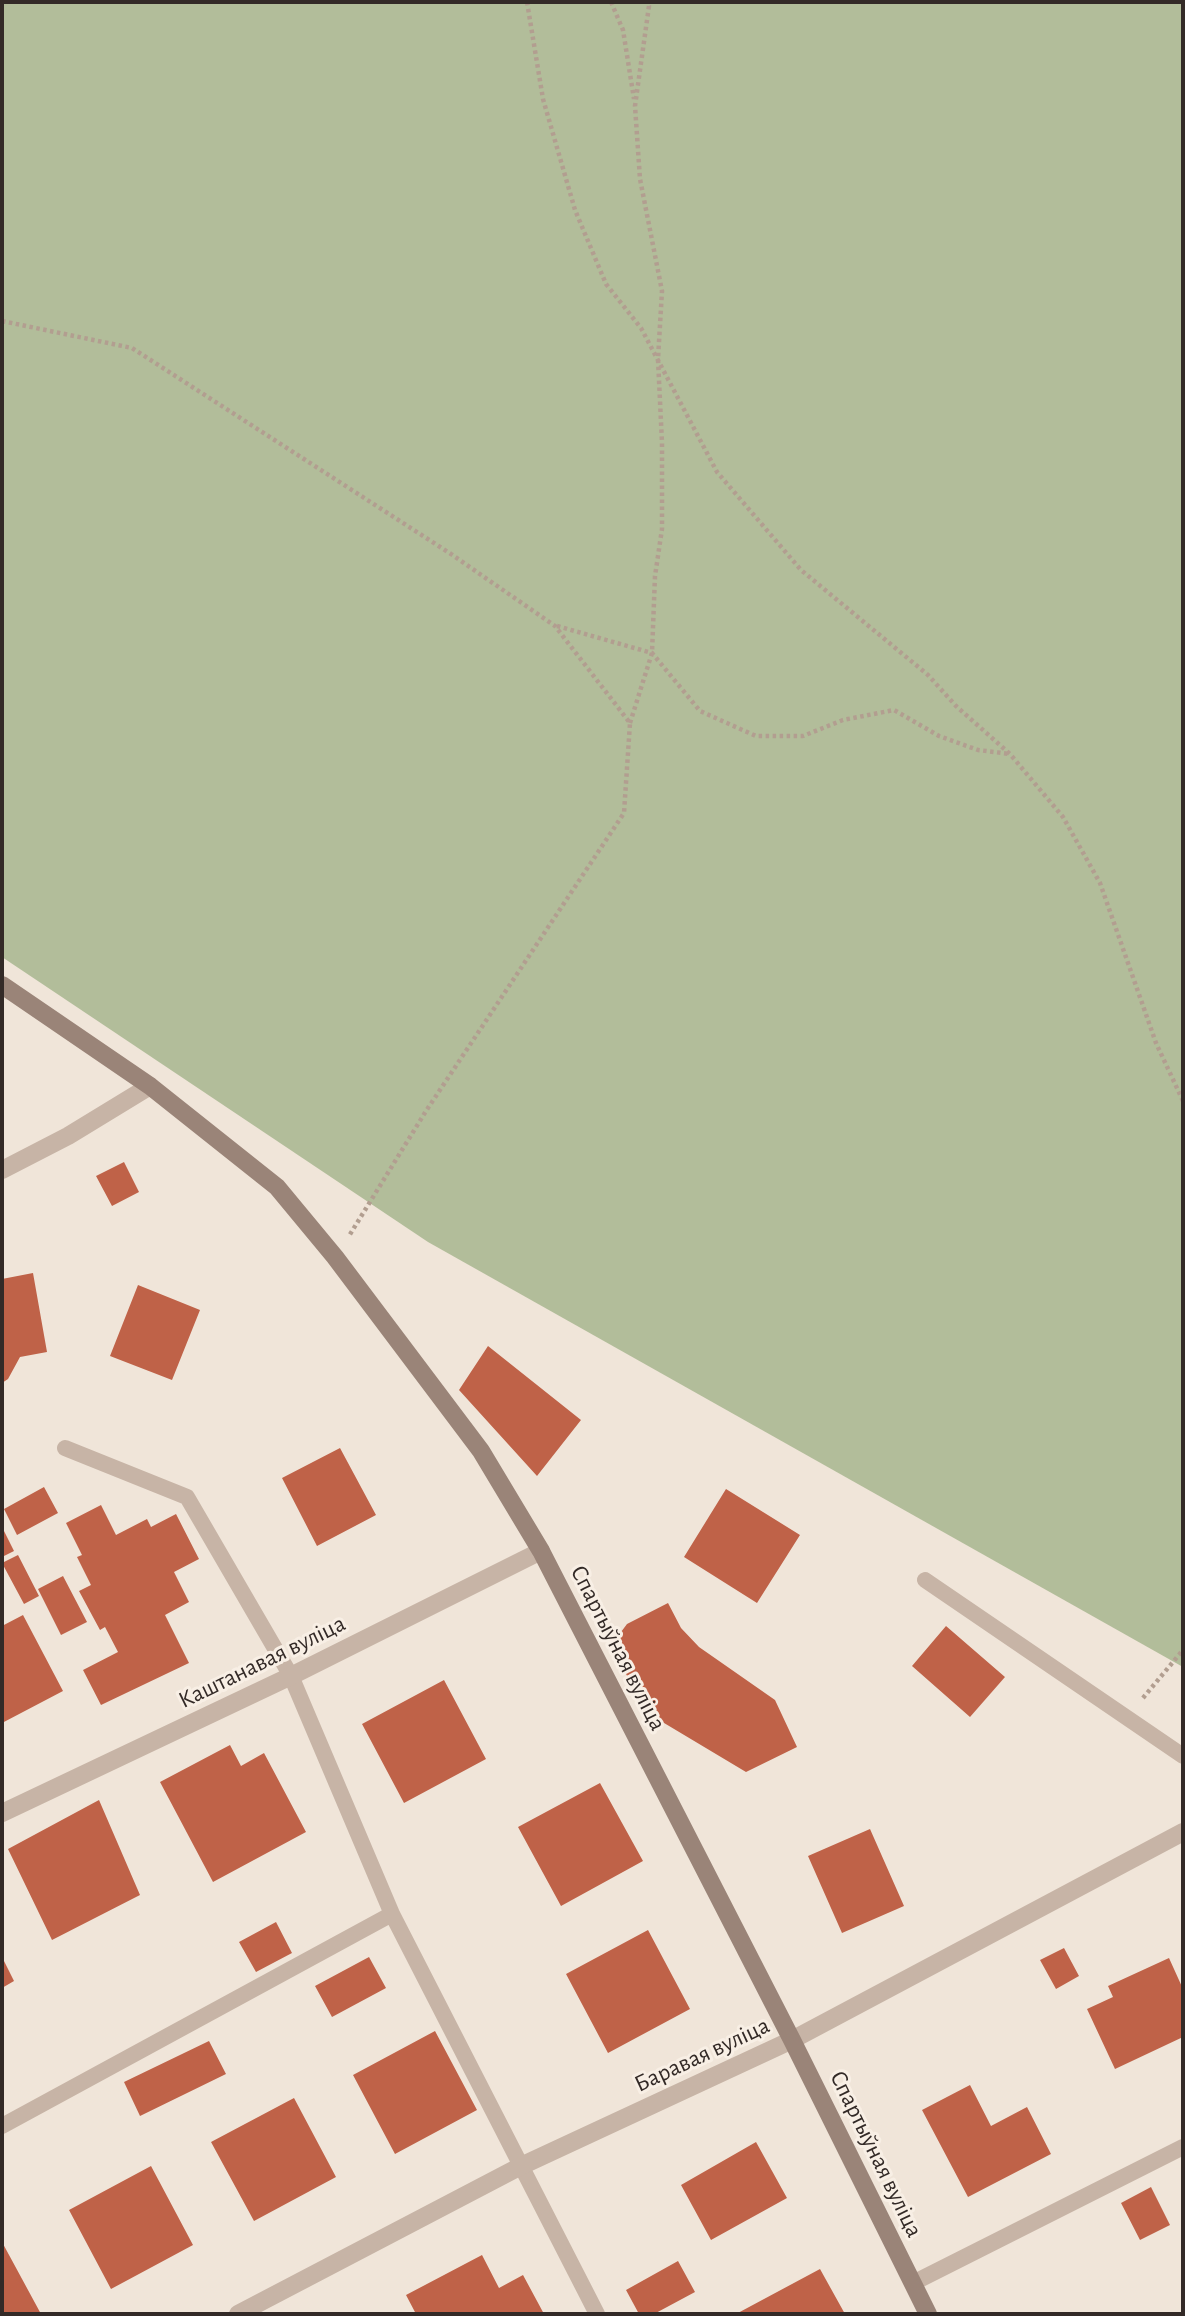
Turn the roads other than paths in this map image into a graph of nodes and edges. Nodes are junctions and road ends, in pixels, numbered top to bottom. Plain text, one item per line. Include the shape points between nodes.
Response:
1 (2, 985) edge
2 (150, 1086) junction
3 (2, 1170) edge
4 (65, 1448) dead end
5 (541, 1551) junction
6 (925, 1580) dead end
7 (291, 1676) junction
8 (1183, 1756) edge
9 (2, 1813) edge
10 (1183, 1832) edge
11 (392, 1913) junction
12 (792, 2040) junction
13 (2, 2126) edge
14 (1183, 2147) edge
15 (521, 2166) junction
16 (913, 2283) junction
17 (238, 2314) edge
18 (597, 2314) edge
19 (928, 2314) edge

1 - 2 street, Спартыўная вуліца
2 - 3 street
2 - 5 street, Спартыўная вуліца via 277,1187 481,1451
4 - 7 lane via 187,1497
5 - 7 street, Каштанавая вуліца
5 - 12 street, Спартыўная вуліца
6 - 8 lane
7 - 9 street, Каштанавая вуліца
7 - 11 lane
10 - 12 street, Баравая вуліца
11 - 13 lane
11 - 15 lane
12 - 15 street, Баравая вуліца
12 - 16 street, Спартыўная вуліца
14 - 16 lane
15 - 17 street, Баравая вуліца
15 - 18 lane
16 - 19 street, Спартыўная вуліца

